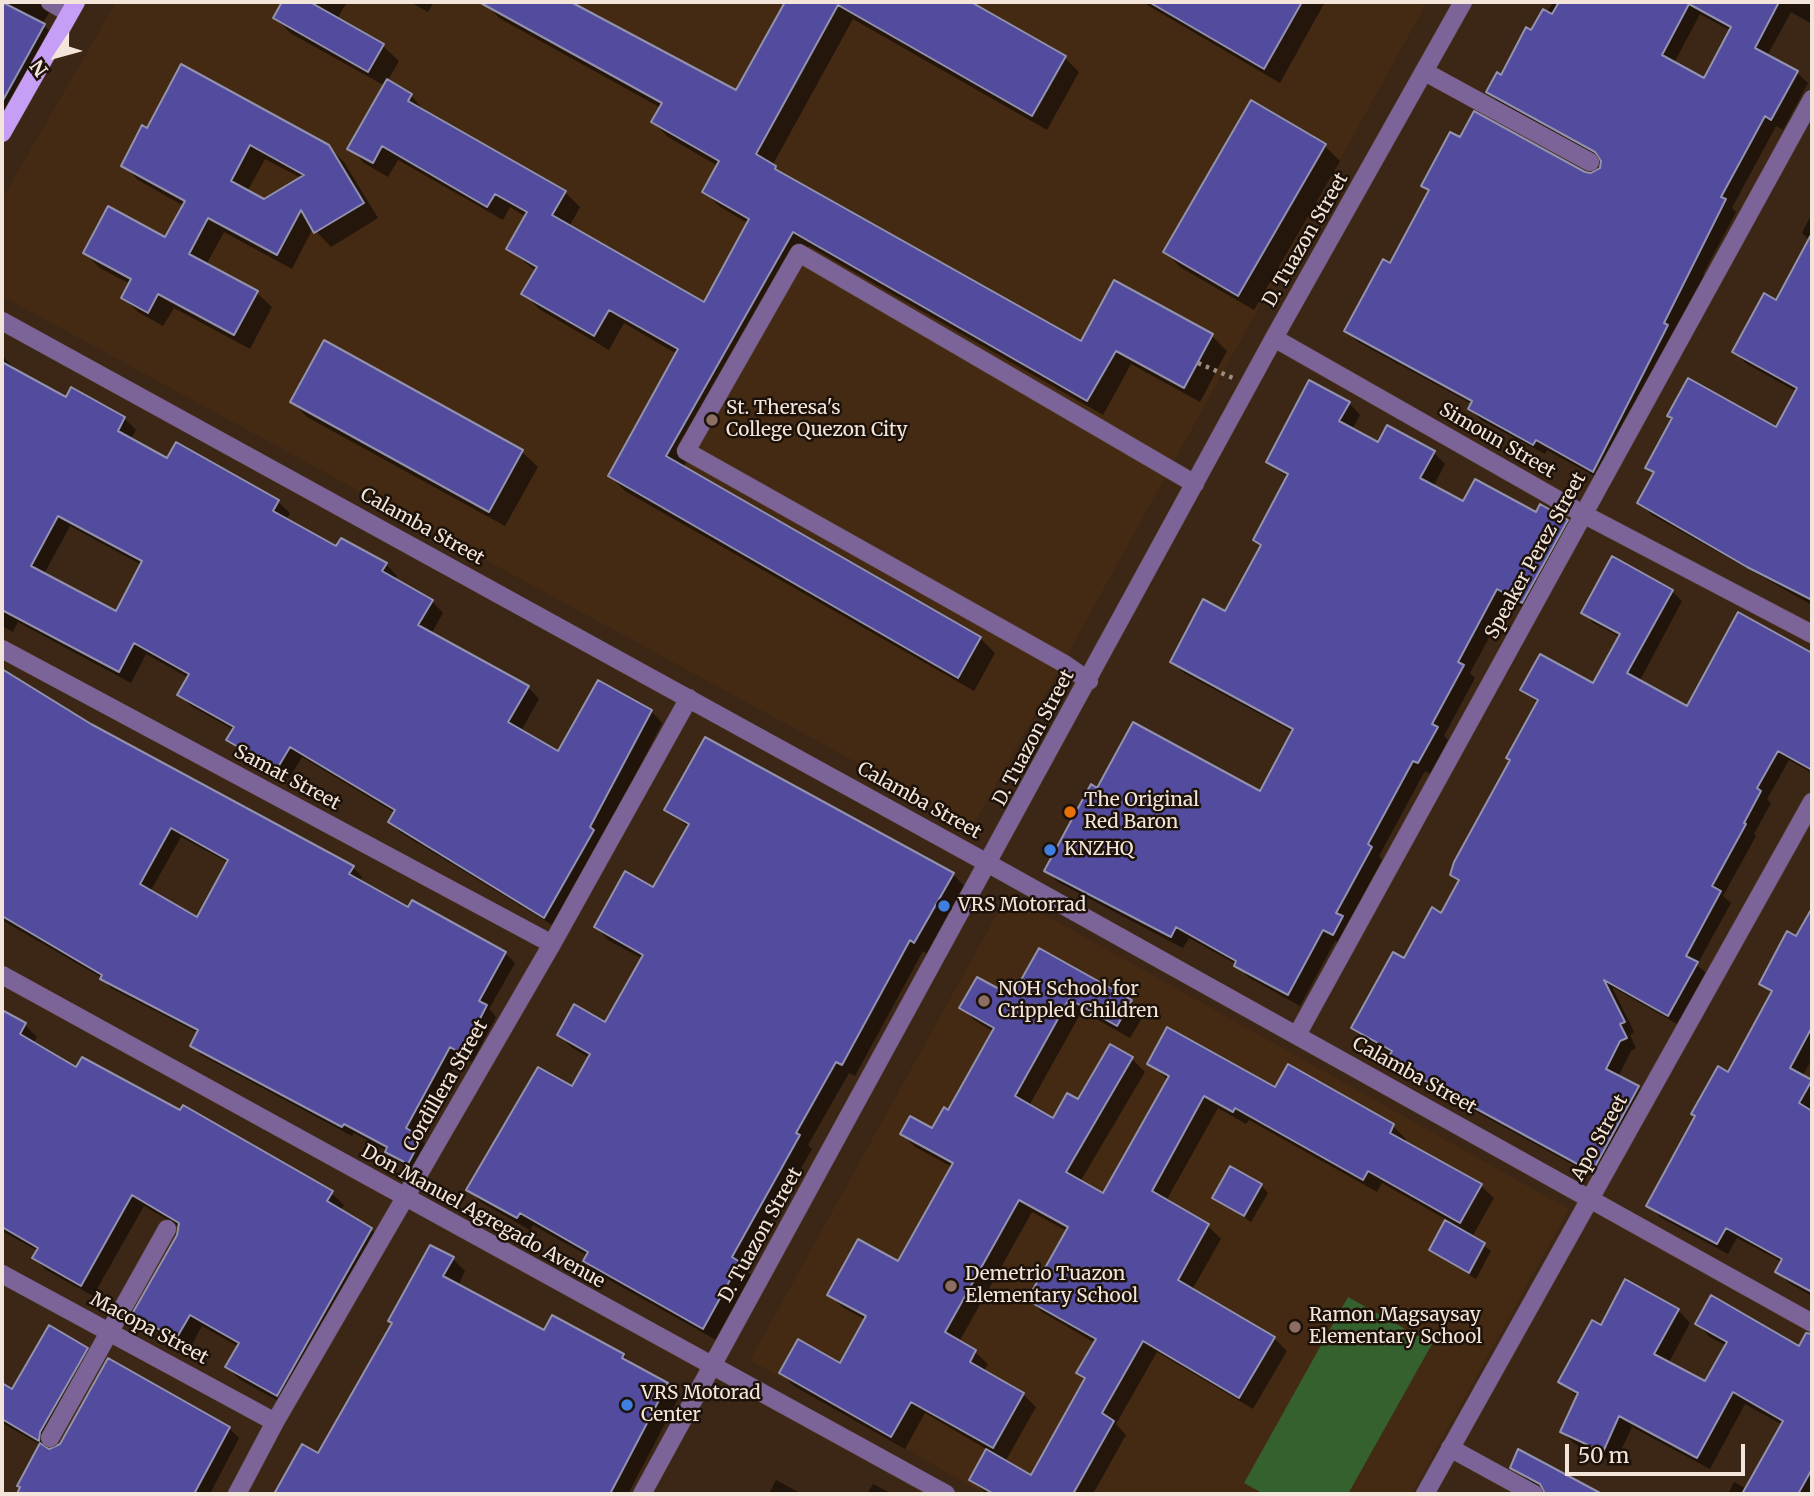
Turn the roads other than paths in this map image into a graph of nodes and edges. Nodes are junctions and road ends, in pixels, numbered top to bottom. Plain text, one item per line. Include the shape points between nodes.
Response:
1 (50, 2) edge
2 (1464, 2) edge
3 (73, 7) edge
4 (1425, 72) junction
5 (1812, 99) edge
6 (2, 133) edge
7 (1590, 162) dead end
8 (2, 321) edge
9 (1274, 338) junction
10 (1195, 484) junction
11 (1583, 514) junction
12 (1812, 634) edge
13 (2, 649) edge
14 (1088, 681) junction
15 (689, 698) junction
16 (1812, 802) edge
17 (989, 864) junction
18 (552, 944) junction
19 (2, 975) edge
20 (1297, 1035) junction
21 (1590, 1198) junction
22 (406, 1199) junction
23 (167, 1229) dead end
24 (2, 1274) edge
25 (1812, 1323) edge
26 (111, 1332) junction
27 (714, 1365) junction
28 (275, 1422) junction
29 (50, 1438) dead end
30 (1450, 1448) junction
31 (237, 1494) edge
32 (642, 1494) edge
33 (946, 1494) edge
34 (1425, 1494) edge
35 (1534, 1494) edge

1 - 3 street
2 - 4 street, D. Tuazon Street
3 - 6 main road
4 - 7 street
4 - 9 street, D. Tuazon Street
5 - 11 street, Speaker Perez Street
8 - 15 street, Calamba Street
9 - 10 street, D. Tuazon Street
9 - 11 street, Simoun Street
10 - 14 street, D. Tuazon Street
10 - 14 street via 799,253 686,452
11 - 12 street, Simoun Street
11 - 20 street, Speaker Perez Street
13 - 18 street, Samat Street
14 - 17 street, D. Tuazon Street
15 - 17 street, Calamba Street
15 - 18 street, Cordillera Street
16 - 21 street, Apo Street
17 - 20 street, Calamba Street
17 - 27 street, D. Tuazon Street
18 - 22 street, Cordillera Street
19 - 22 street, Don Manuel Agregado Avenue
20 - 21 street, Calamba Street
21 - 25 street, Calamba Street
21 - 30 street, Apo Street
22 - 27 street, Don Manuel Agregado Avenue
22 - 28 street, Cordillera Street
23 - 26 street
24 - 26 street, Macopa Street
26 - 28 street, Macopa Street
26 - 29 street
27 - 32 street, D. Tuazon Street
27 - 33 street, Don Manuel Agregado Avenue
28 - 31 street, Cordillera Street
30 - 34 street, Apo Street
30 - 35 street

